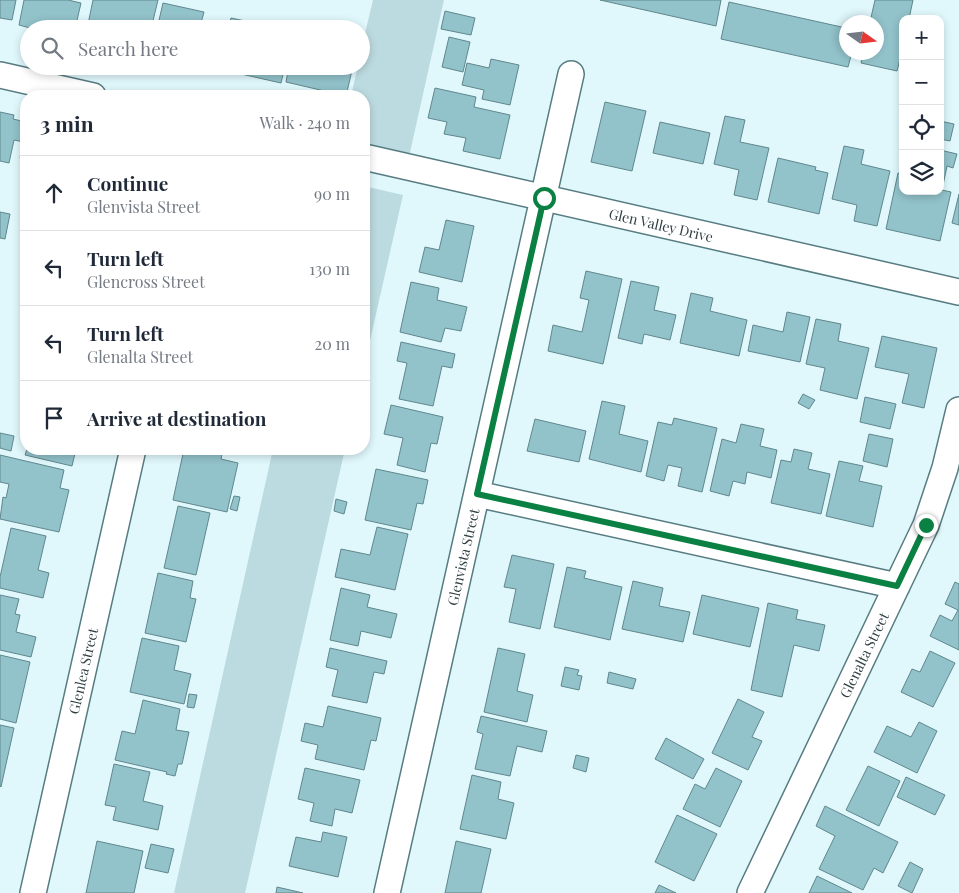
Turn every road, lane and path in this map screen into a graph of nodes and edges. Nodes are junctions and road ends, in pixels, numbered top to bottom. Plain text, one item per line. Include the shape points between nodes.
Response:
1 (571, 74) dead end
2 (0, 75) edge
3 (66, 90) edge
4 (370, 158) edge
5 (544, 198) junction
6 (959, 292) edge
7 (959, 410) edge
8 (131, 455) edge
9 (477, 494) junction
10 (897, 586) junction
11 (33, 893) edge
12 (387, 893) edge
13 (750, 893) edge

1 - 5 street, Glenvista Street
2 - 3 street
4 - 5 street, Glen Valley Drive
5 - 6 street, Glen Valley Drive
5 - 9 street, Glenvista Street
7 - 10 street, Glenalta Street via 936,497
8 - 11 street, Glenlea Street
9 - 10 street
9 - 12 street, Glenvista Street
10 - 13 street, Glenalta Street

